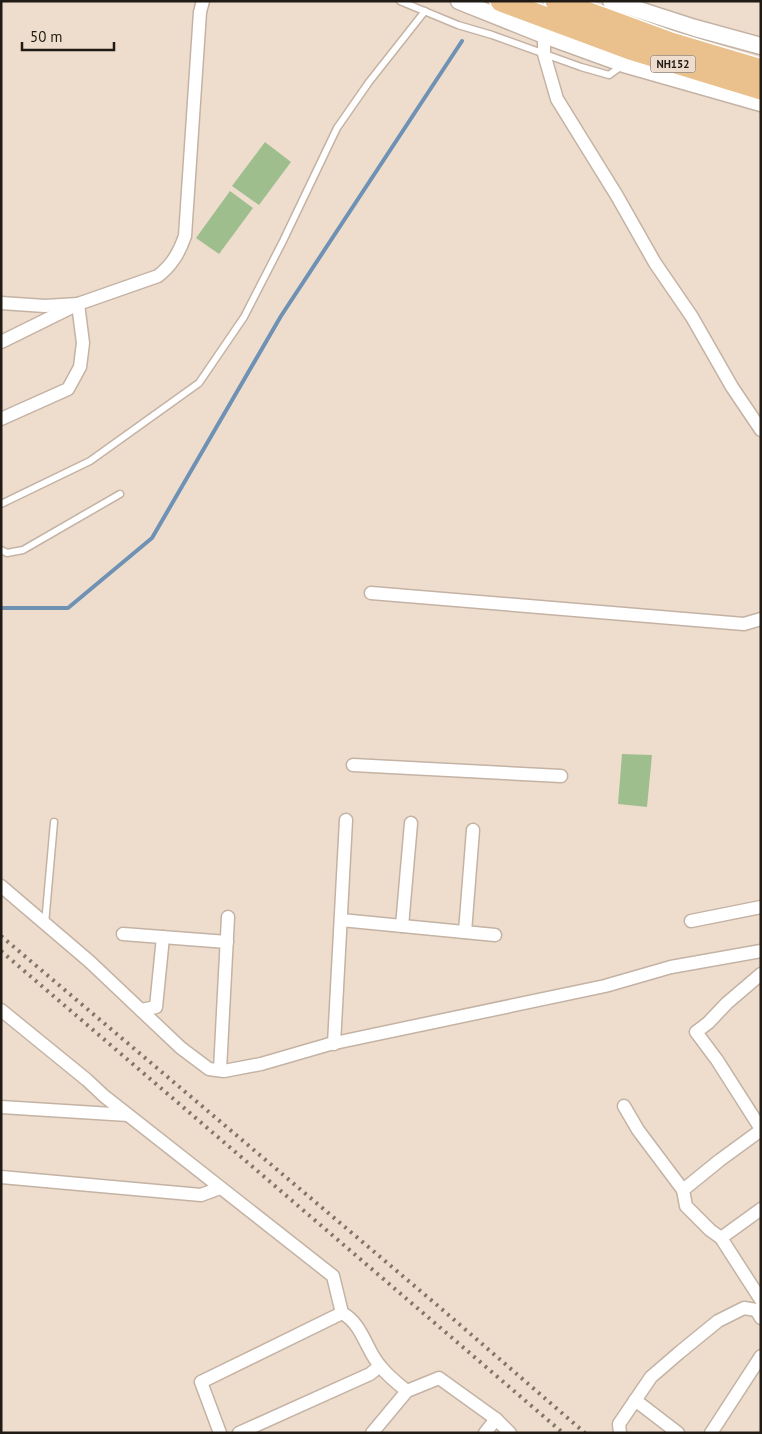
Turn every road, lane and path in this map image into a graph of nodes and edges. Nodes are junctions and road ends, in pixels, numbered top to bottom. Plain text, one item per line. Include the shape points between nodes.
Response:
1 (203, 1) edge
2 (400, 1) edge
3 (459, 1) edge
4 (501, 1) edge
5 (611, 1) edge
6 (425, 11) junction
7 (558, 13) edge
8 (590, 25) junction
9 (761, 46) edge
10 (544, 54) junction
11 (624, 64) junction
12 (761, 70) edge
13 (761, 89) edge
14 (761, 104) edge
15 (1, 303) edge
16 (78, 304) junction
17 (1, 342) edge
18 (1, 418) edge
19 (761, 430) edge
20 (120, 494) dead end
21 (1, 504) edge
22 (1, 550) edge
23 (371, 594) dead end
24 (761, 619) edge
25 (353, 766) dead end
26 (561, 776) dead end
27 (346, 820) dead end
28 (54, 822) dead end
29 (411, 824) dead end
30 (472, 830) dead end
31 (1, 886) edge
32 (761, 907) edge
33 (228, 916) dead end
34 (341, 920) junction
35 (691, 921) dead end
36 (46, 924) junction
37 (402, 926) junction
38 (465, 932) junction
39 (123, 934) dead end
40 (495, 935) dead end
41 (164, 937) junction
42 (227, 942) junction
43 (761, 951) edge
44 (761, 974) edge
45 (1, 1010) edge
46 (141, 1010) junction
47 (334, 1044) junction
48 (220, 1070) junction
49 (624, 1106) dead end
50 (1, 1107) edge
51 (128, 1115) junction
52 (761, 1129) edge
53 (1, 1177) edge
54 (220, 1188) junction
55 (683, 1190) junction
56 (761, 1208) edge
57 (722, 1238) junction
58 (761, 1300) edge
59 (342, 1313) junction
60 (760, 1316) edge
61 (761, 1356) edge
62 (380, 1366) junction
63 (407, 1391) junction
64 (635, 1400) junction
65 (496, 1419) junction
66 (220, 1433) edge
67 (239, 1433) edge
68 (372, 1433) edge
69 (485, 1433) edge
70 (510, 1433) edge
71 (620, 1433) edge
72 (678, 1433) edge
73 (711, 1433) edge

1 - 16 street via 181,248 158,276
2 - 6 lane
3 - 7 street
4 - 7 highway, NH152
5 - 9 street
6 - 10 lane
6 - 21 lane via 336,128 244,317 198,383 90,461
7 - 8 highway, NH152
7 - 10 street
7 - 11 street
8 - 12 highway, NH152 via 670,43
8 - 13 highway, NH152 via 687,68
10 - 11 lane via 609,75
10 - 19 street via 557,99 655,263 692,316 732,387
11 - 14 street
15 - 16 street
16 - 17 street
16 - 18 street via 83,343 80,367 68,389
20 - 22 lane via 23,550 7,554
23 - 24 street via 744,624
25 - 26 street
27 - 34 street
28 - 36 lane
29 - 37 street
30 - 38 street
31 - 36 street
32 - 35 street
33 - 42 street
34 - 37 street
34 - 47 street
36 - 46 street
37 - 38 street
38 - 40 street
39 - 41 street
41 - 42 street
41 - 46 street via 156,1007
42 - 48 street
43 - 47 street via 671,968 605,986
44 - 52 street via 696,1032
45 - 51 street
46 - 48 street via 181,1048 209,1069
47 - 48 street via 261,1064
49 - 55 street
50 - 51 street
51 - 54 street
52 - 55 street
53 - 54 street via 201,1194
54 - 59 street via 333,1276
55 - 57 street via 686,1206
56 - 57 street
57 - 58 street
59 - 62 street via 358,1327
59 - 66 street via 201,1382
60 - 64 street via 756,1310 744,1308 718,1321 651,1377
61 - 73 street
62 - 63 street
62 - 67 street via 370,1374
63 - 65 street via 439,1378
63 - 68 street
64 - 71 street via 619,1424
64 - 72 street
65 - 69 street
65 - 70 street

